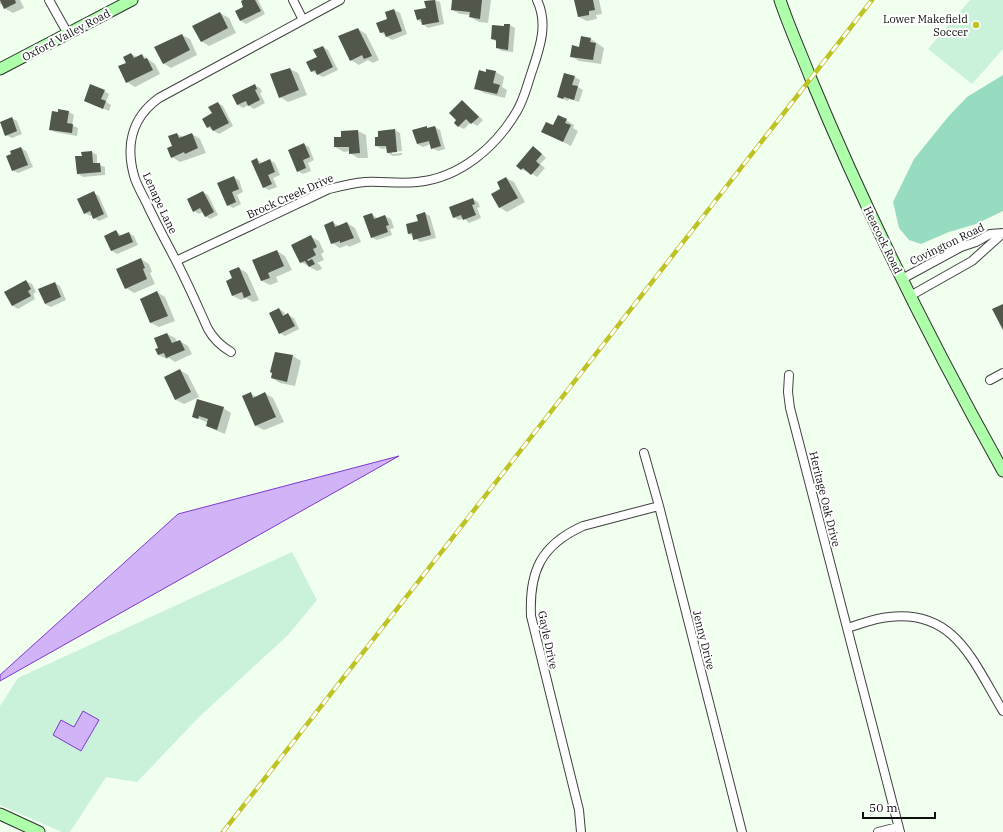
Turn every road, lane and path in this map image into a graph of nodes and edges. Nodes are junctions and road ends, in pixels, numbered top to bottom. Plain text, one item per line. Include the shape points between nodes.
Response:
1 (49, 0) edge
2 (132, 0) edge
3 (293, 0) edge
4 (340, 0) edge
5 (537, 0) edge
6 (780, 0) edge
7 (304, 20) junction
8 (68, 34) junction
9 (0, 69) edge
10 (1003, 233) edge
11 (176, 261) junction
12 (902, 279) junction
13 (910, 296) junction
14 (231, 352) dead end
15 (1003, 373) edge
16 (789, 375) dead end
17 (990, 380) dead end
18 (644, 453) dead end
19 (1003, 471) edge
20 (659, 506) junction
21 (847, 628) junction
22 (1003, 711) edge
23 (0, 814) edge
24 (899, 829) edge
25 (39, 832) edge
26 (581, 832) edge
27 (742, 832) edge
28 (878, 832) edge

1 - 8 street
2 - 8 main road, Oxford Valley Road
3 - 7 street
4 - 7 street
5 - 11 street, Brock Creek Drive via 542,19 541,43 525,95 518,110 497,139 472,161 433,179 402,183 365,182 329,189
6 - 12 main road, Heacock Road via 852,176
7 - 11 street, Lenape Lane via 159,98 143,111 136,122 130,144 132,168
8 - 9 main road, Oxford Valley Road
10 - 12 street, Covington Road via 990,234 961,247
10 - 13 street, Covington Road via 972,261
11 - 14 street, Lenape Lane via 214,339
12 - 13 main road, Heacock Road
13 - 19 main road, Heacock Road
15 - 17 street
16 - 21 street, Heritage Oak Drive via 790,408
18 - 20 street, Jenny Drive
20 - 26 street, Gayle Drive via 583,526 571,532 546,553 531,586 531,616 579,810
20 - 27 street, Jenny Drive
21 - 22 street via 888,617 904,616 927,620 942,627 967,651
21 - 24 street, Heritage Oak Drive
23 - 25 main road
24 - 28 street

